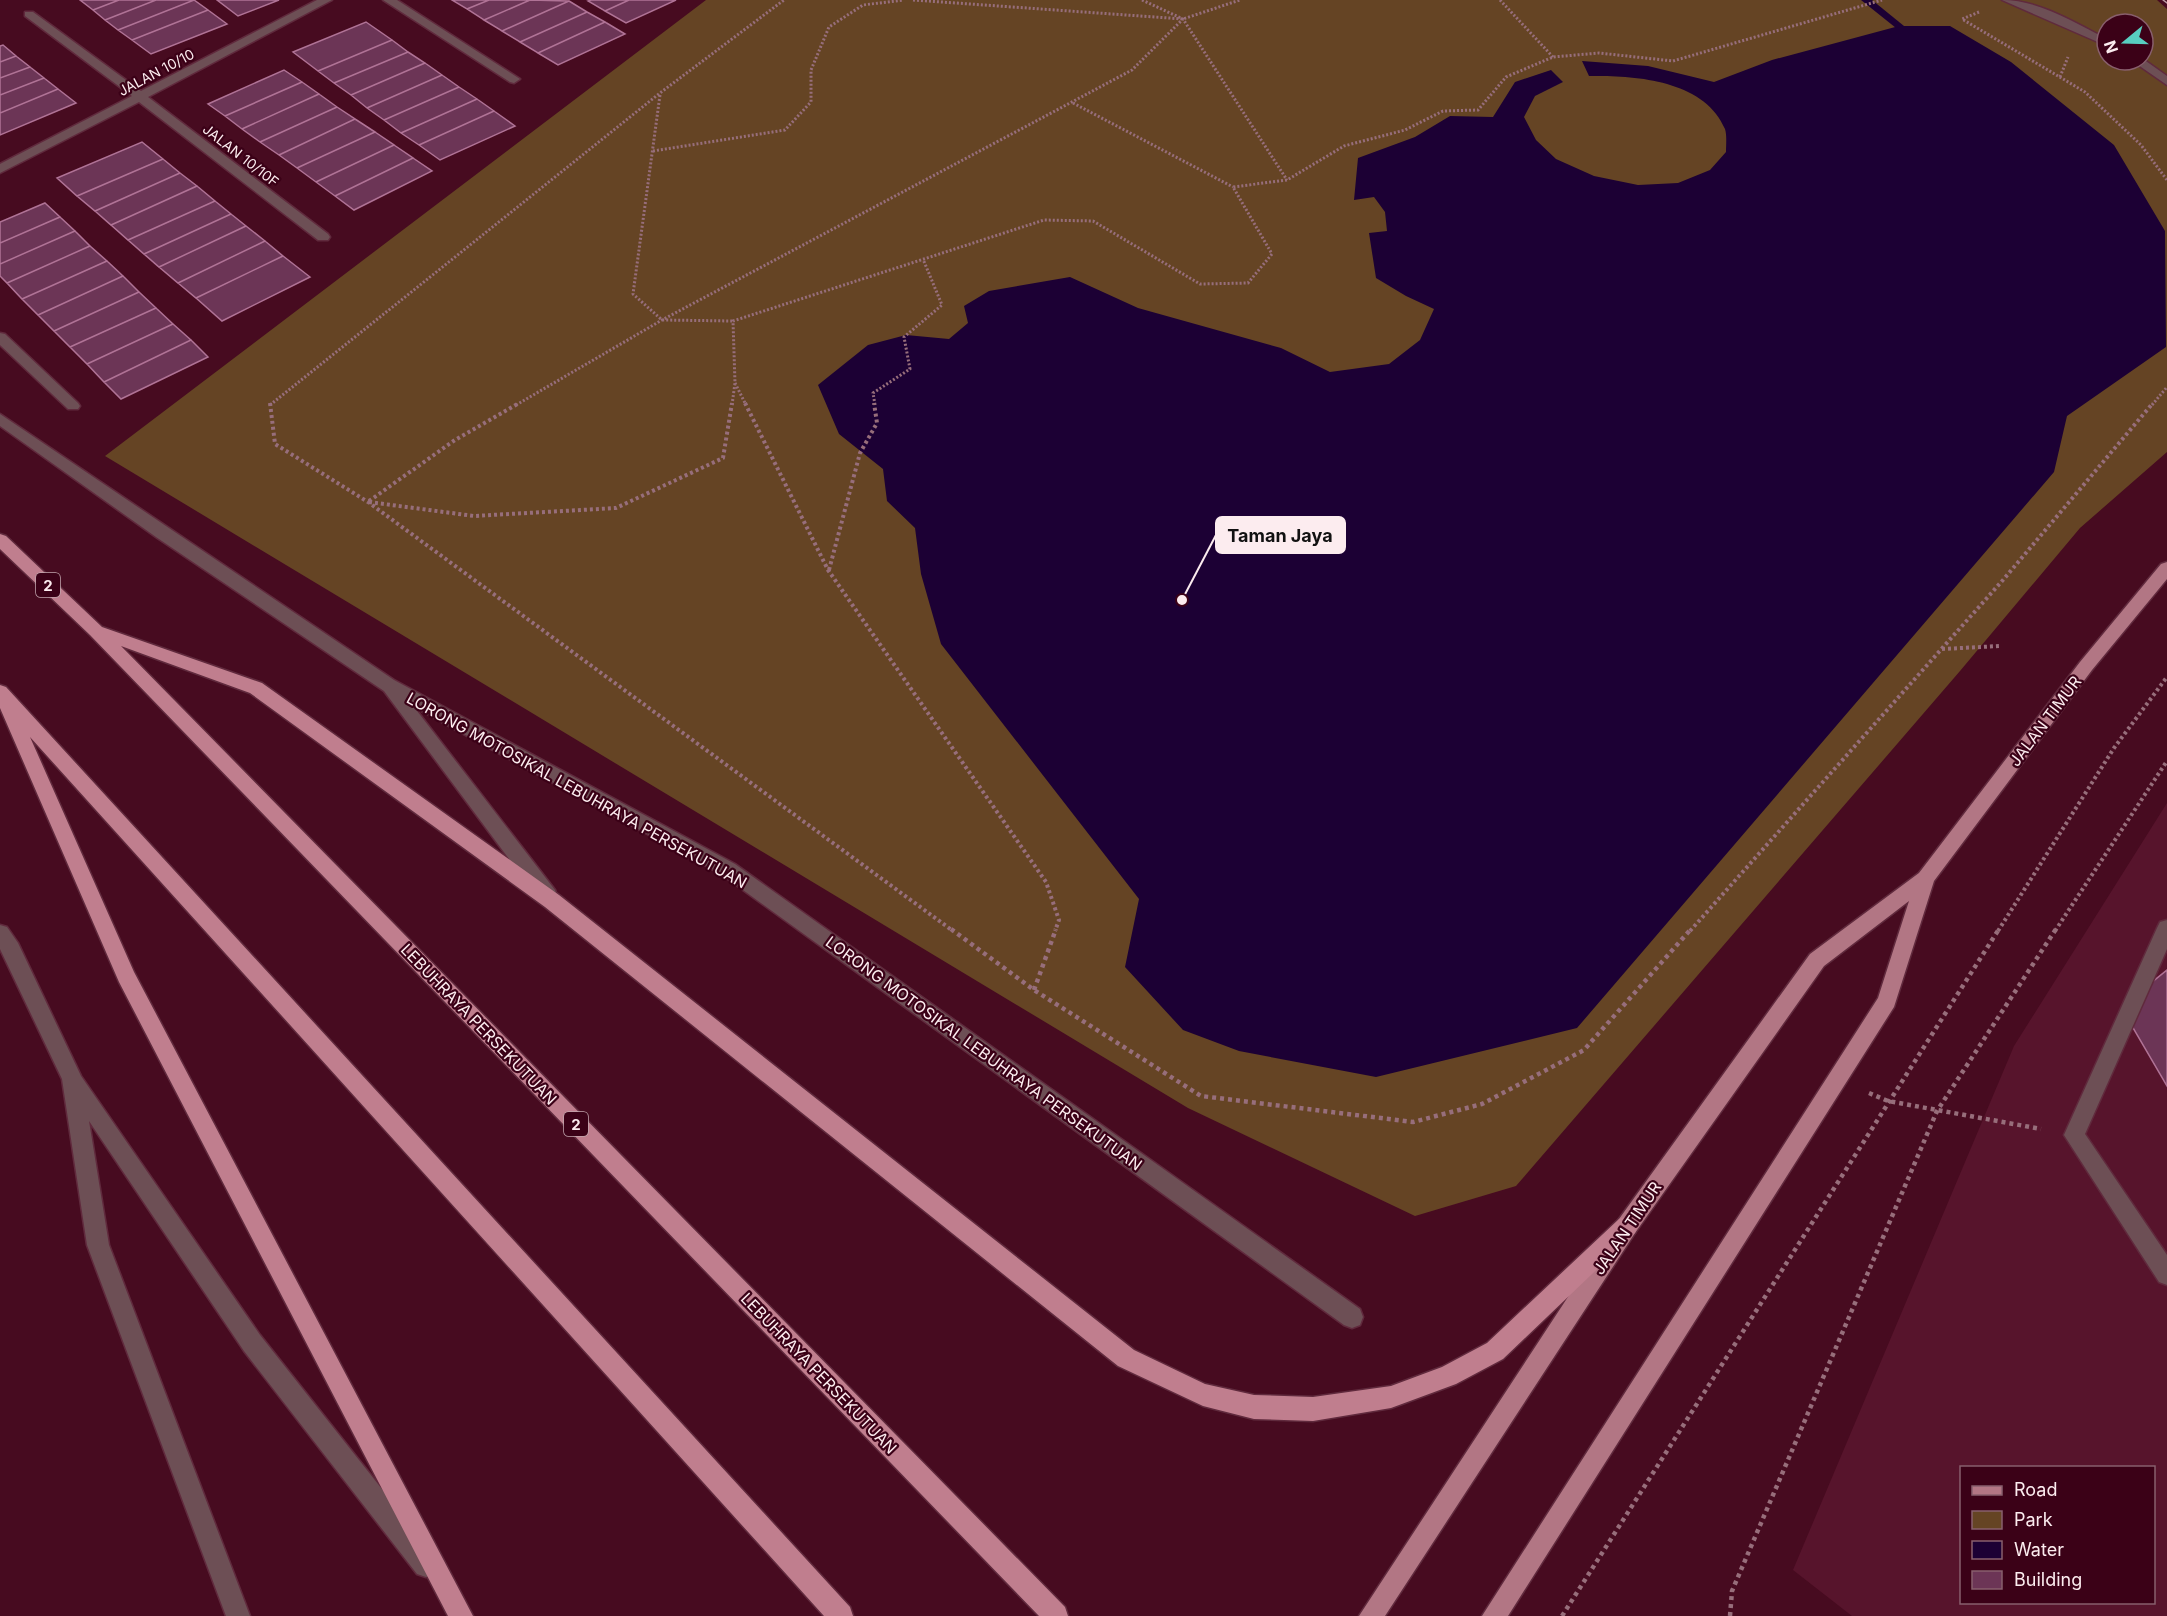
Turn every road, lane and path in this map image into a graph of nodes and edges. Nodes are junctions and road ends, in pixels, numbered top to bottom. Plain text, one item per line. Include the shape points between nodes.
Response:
1 (326, 0) edge
2 (389, 0) edge
3 (784, 0) edge
4 (903, 0) edge
5 (914, 0) edge
6 (1142, 0) edge
7 (1240, 0) edge
8 (1500, 0) edge
9 (1882, 0) edge
10 (2008, 0) edge
11 (1983, 10) dead end
12 (29, 15) dead end
13 (1183, 19) junction
14 (2095, 37) edge
15 (1553, 57) junction
16 (2154, 72) edge
17 (514, 79) dead end
18 (2167, 81) edge
19 (660, 93) junction
20 (141, 97) junction
21 (1073, 103) junction
22 (652, 151) junction
23 (0, 169) edge
24 (1287, 180) junction
25 (2167, 180) edge
26 (1233, 187) junction
27 (323, 237) dead end
28 (923, 259) junction
29 (662, 320) junction
30 (733, 321) junction
31 (0, 338) edge
32 (735, 383) junction
33 (2167, 387) edge
34 (73, 406) dead end
35 (0, 419) edge
36 (368, 502) junction
37 (0, 540) edge
38 (2167, 568) edge
39 (828, 570) junction
40 (96, 631) junction
41 (2000, 646) dead end
42 (1941, 649) junction
43 (2167, 677) edge
44 (388, 685) junction
45 (1, 693) edge
46 (2167, 761) edge
47 (1926, 878) junction
48 (552, 901) junction
49 (2167, 928) edge
50 (0, 933) edge
51 (1034, 990) junction
52 (72, 1079) junction
53 (1836, 1079) junction
54 (1888, 1101) junction
55 (1937, 1111) junction
56 (2074, 1134) junction
57 (1627, 1226) junction
58 (2167, 1274) edge
59 (1352, 1317) dead end
60 (458, 1609) edge
61 (238, 1616) edge
62 (841, 1616) edge
63 (1056, 1616) edge
64 (1371, 1616) edge
65 (1494, 1616) edge
66 (1562, 1616) edge
67 (1730, 1616) edge

1 - 20 street, JALAN 10/10
2 - 17 street
3 - 19 path
4 - 22 path via 863,5 829,27 811,70 811,102 785,130
5 - 13 path
6 - 13 path
7 - 13 path
8 - 15 path
9 - 15 path via 1672,61 1599,53
10 - 14 street
11 - 25 path via 1962,19 2085,92 2141,145
12 - 20 street, JALAN 10/10F
13 - 21 path via 1132,70
13 - 24 path
15 - 24 path via 1506,77 1478,110 1443,111 1405,130 1344,146
16 - 18 street
19 - 22 path
19 - 36 path via 270,403 275,444
20 - 23 street, JALAN 10/10
20 - 27 street, JALAN 10/10F
21 - 26 path
21 - 29 path
22 - 29 path via 633,294
24 - 26 path
26 - 28 path via 1272,254 1248,283 1200,284 1094,221 1044,220
28 - 30 path
28 - 39 path via 942,305 904,337 910,369 873,393 877,423 860,453
29 - 30 path
29 - 36 path via 454,440
30 - 32 path
31 - 34 street
32 - 36 path via 723,458 616,508 474,516
32 - 39 path
33 - 42 path
35 - 44 street, LORONG MOTOSIKAL LEBUHRAYA PERSEKUTUAN
36 - 51 path
37 - 40 highway, LEBUHRAYA PERSEKUTUAN / 2
38 - 47 main road, JALAN TIMUR via 2086,666
39 - 51 path via 1046,882 1059,920
40 - 48 highway via 256,688
40 - 63 highway, LEBUHRAYA PERSEKUTUAN / 2
41 - 42 path
42 - 51 path via 1584,1050 1482,1104 1413,1122 1201,1096
43 - 54 path via 2114,748
44 - 48 street
44 - 59 street, LORONG MOTOSIKAL LEBUHRAYA PERSEKUTUAN via 728,869
45 - 60 highway via 126,976
45 - 62 highway
46 - 55 path
47 - 53 main road, JALAN TIMUR via 1887,1001
47 - 57 main road, JALAN TIMUR via 1817,960
48 - 57 highway via 1126,1358 1203,1395 1254,1407 1313,1409 1391,1397 1448,1376 1495,1351
49 - 56 street
50 - 52 street
52 - 60 street via 252,1342
52 - 61 street via 98,1245
53 - 54 path
53 - 65 main road, JALAN TIMUR
54 - 55 path
54 - 66 path
55 - 56 path
55 - 67 path via 1732,1591
56 - 58 street
57 - 64 main road, JALAN TIMUR

